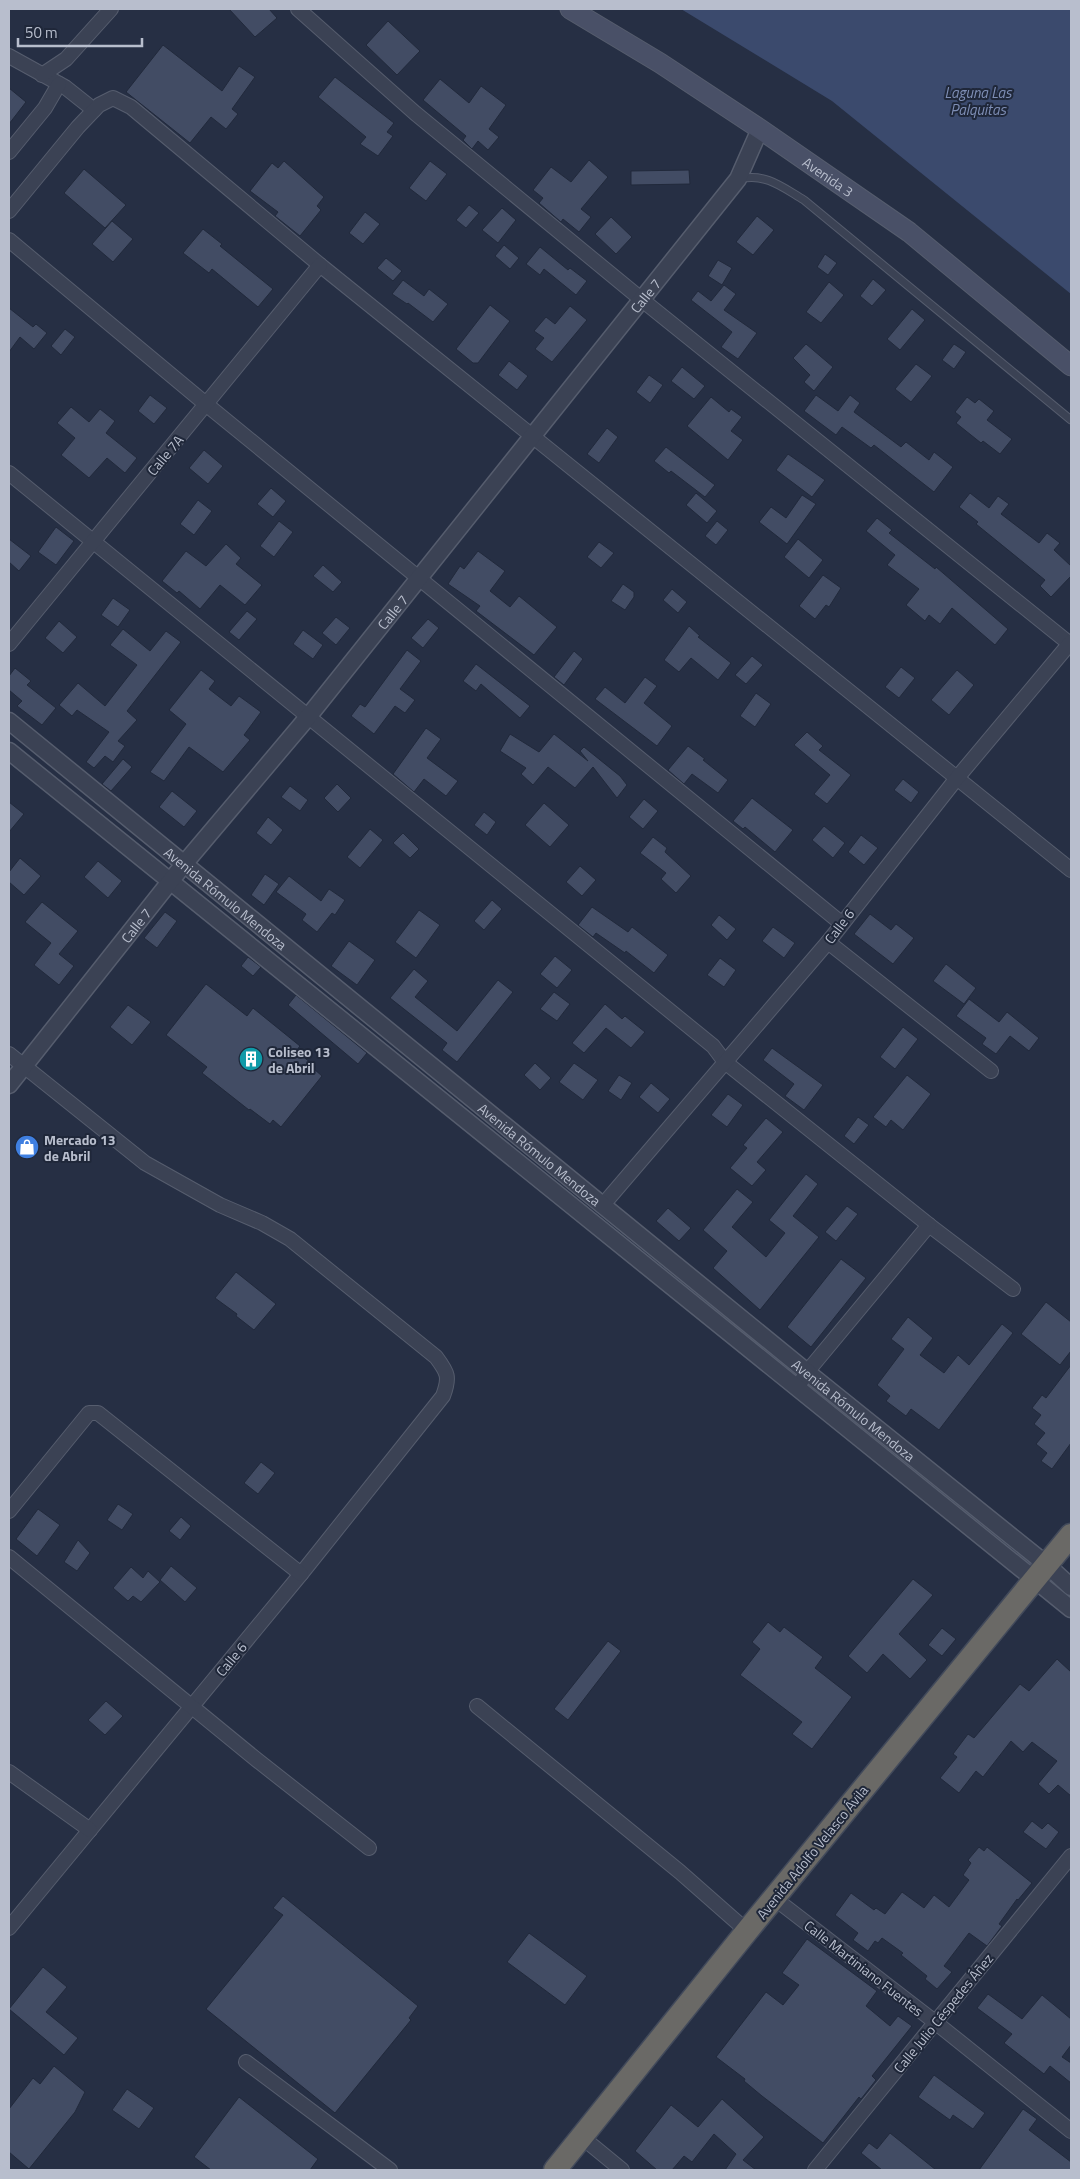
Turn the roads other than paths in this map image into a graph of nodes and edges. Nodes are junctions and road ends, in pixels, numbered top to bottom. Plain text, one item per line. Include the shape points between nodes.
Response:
1 (111, 9) edge
2 (298, 9) edge
3 (570, 9) edge
4 (9, 56) edge
5 (42, 76) junction
6 (59, 84) junction
7 (94, 110) junction
8 (760, 130) junction
9 (9, 152) edge
10 (738, 180) junction
11 (9, 211) edge
12 (9, 240) edge
13 (320, 265) junction
14 (641, 299) junction
15 (1071, 366) edge
16 (207, 405) junction
17 (1071, 420) edge
18 (532, 435) junction
19 (9, 473) edge
20 (93, 542) junction
21 (418, 578) junction
22 (1071, 643) edge
23 (9, 644) edge
24 (308, 717) junction
25 (9, 721) edge
26 (9, 751) edge
27 (957, 778) junction
28 (184, 864) junction
29 (1071, 870) edge
30 (170, 881) junction
31 (841, 923) junction
32 (828, 942) junction
33 (9, 1054) edge
34 (725, 1062) junction
35 (23, 1066) junction
36 (991, 1071) dead end
37 (9, 1084) edge
38 (602, 1206) junction
39 (929, 1226) junction
40 (1013, 1289) dead end
41 (807, 1372) junction
42 (797, 1388) junction
43 (9, 1511) edge
44 (1071, 1535) edge
45 (9, 1557) edge
46 (1041, 1572) junction
47 (300, 1574) junction
48 (1071, 1587) edge
49 (1071, 1609) edge
50 (192, 1706) junction
51 (477, 1706) dead end
52 (9, 1772) edge
53 (90, 1830) junction
54 (369, 1848) dead end
55 (1071, 1856) edge
56 (774, 1898) junction
57 (9, 1928) edge
58 (747, 1931) junction
59 (935, 2022) junction
60 (246, 2062) dead end
61 (1071, 2131) edge
62 (583, 2138) junction
63 (390, 2170) edge
64 (555, 2170) edge
65 (622, 2170) edge
66 (815, 2170) edge

1 - 5 street via 66,60
2 - 14 street via 415,113
3 - 8 main road, Avenida 3 via 660,63
4 - 5 street
5 - 6 street
6 - 7 street
6 - 9 street via 45,108
7 - 11 street
7 - 13 street via 113,98 131,107
8 - 10 street, Calle 7
8 - 15 main road, Avenida 3 via 909,232
10 - 14 street, Calle 7
10 - 17 lane via 754,176 774,182 804,200
12 - 16 street
13 - 16 street, Calle 7A
13 - 18 street
14 - 18 street, Calle 7
14 - 22 street
16 - 20 street, Calle 7A
16 - 21 street
18 - 21 street, Calle 7
18 - 27 street
19 - 20 street
20 - 23 street, Calle 7A
20 - 24 street
21 - 24 street, Calle 7
21 - 31 street
22 - 27 street, Calle 6
24 - 28 street, Calle 7
24 - 34 street via 713,1046
25 - 28 street, Avenida Rómulo Mendoza
26 - 30 street, Avenida Rómulo Mendoza
27 - 29 street
27 - 31 street, Calle 6
28 - 30 street, Calle 7
28 - 38 street, Avenida Rómulo Mendoza
30 - 35 street, Calle 7
30 - 42 street, Avenida Rómulo Mendoza
31 - 32 street, Calle 6
32 - 34 street, Calle 6
32 - 36 street
33 - 35 street
34 - 38 street, Calle 6
34 - 39 street
35 - 37 street, Calle 7
35 - 47 street, Calle 6 via 145,1163 290,1239 436,1357 448,1373 442,1396
38 - 41 street, Avenida Rómulo Mendoza
39 - 40 street
39 - 41 street
41 - 42 street
41 - 46 street, Avenida Rómulo Mendoza
42 - 46 street, Avenida Rómulo Mendoza
43 - 47 street via 89,1413 98,1412
44 - 46 highway, Avenida Adolfo Velasco Ávila
45 - 50 street
46 - 48 street, Avenida Rómulo Mendoza
46 - 49 street, Avenida Rómulo Mendoza
46 - 56 highway, Avenida Adolfo Velasco Ávila
47 - 50 street, Calle 6
50 - 53 street, Calle 6
50 - 54 street
51 - 58 street
52 - 53 street
53 - 57 street, Calle 6
55 - 59 street, Calle Julio Céspedes Áñez
56 - 58 highway, Avenida Adolfo Velasco Ávila
56 - 59 street, Calle Martiniano Fuentes
58 - 62 highway, Avenida Adolfo Velasco Ávila
59 - 61 street, Calle Martiniano Fuentes
59 - 66 street, Calle Julio Céspedes Áñez
60 - 63 street
62 - 64 highway, Avenida Adolfo Velasco Ávila
62 - 65 street

